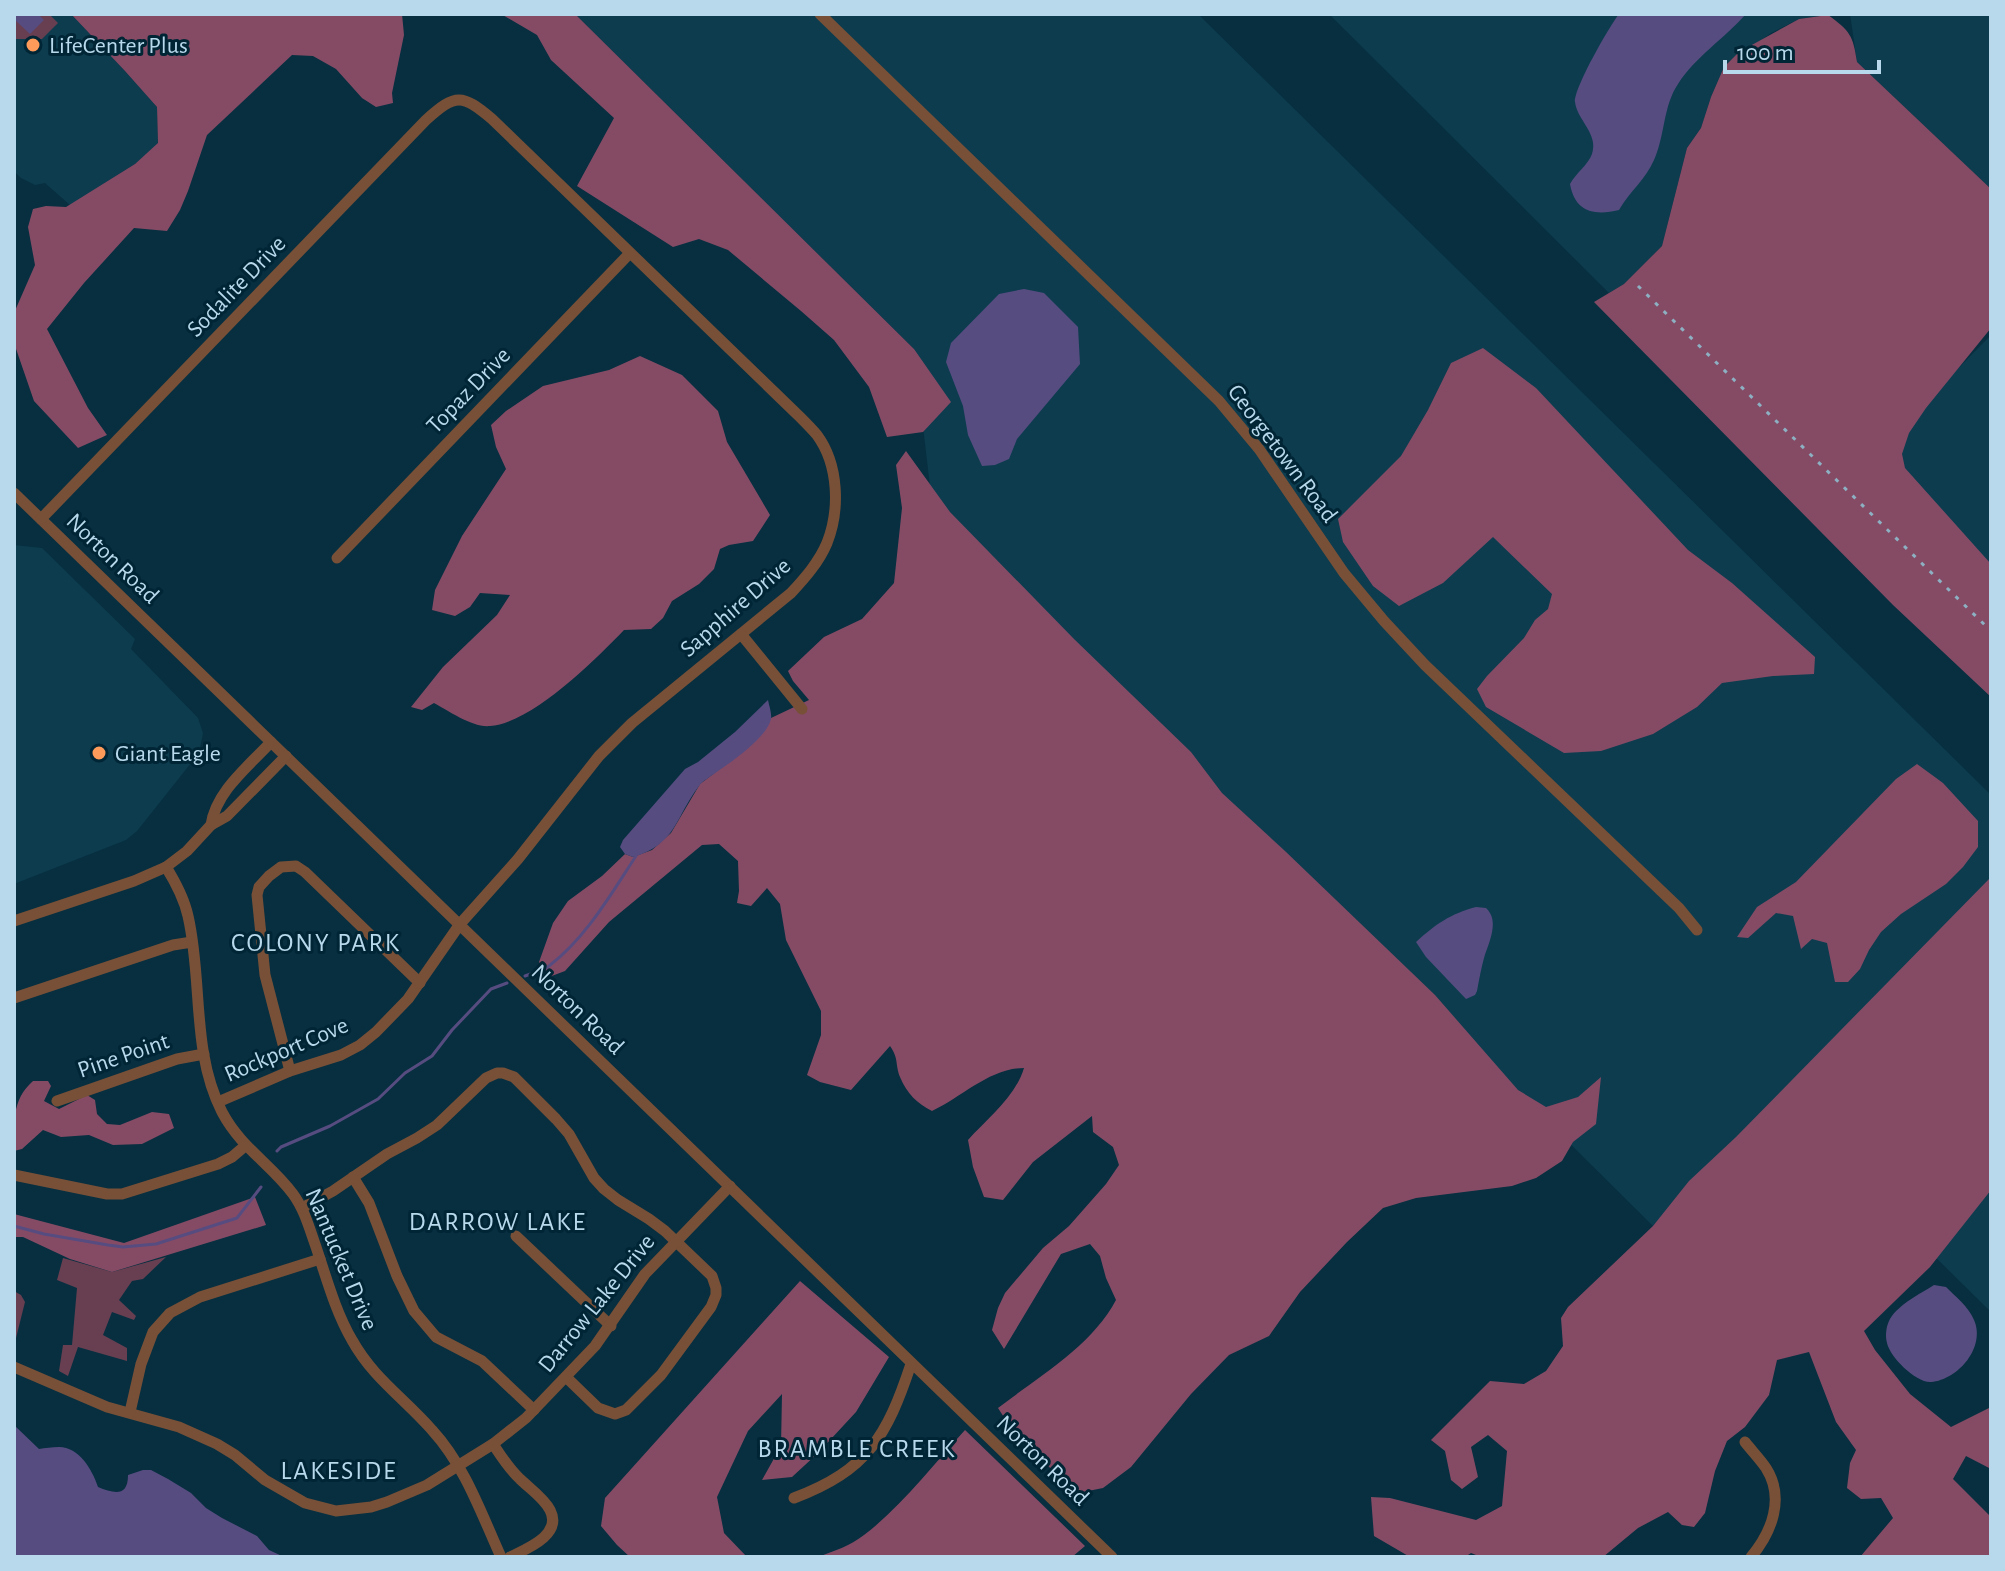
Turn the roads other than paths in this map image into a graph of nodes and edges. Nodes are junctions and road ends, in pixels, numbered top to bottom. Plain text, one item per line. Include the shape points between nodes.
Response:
1 (820, 14) edge
2 (470, 102) joint
3 (630, 253) junction
4 (14, 493) edge
5 (41, 519) junction
6 (337, 558) dead end
7 (741, 634) junction
8 (802, 709) dead end
9 (271, 742) junction
10 (286, 756) junction
11 (211, 825) junction
12 (166, 867) junction
13 (14, 921) edge
14 (460, 924) junction
15 (1697, 930) dead end
16 (192, 942) junction
17 (420, 983) junction
18 (14, 998) edge
19 (204, 1054) junction
20 (290, 1071) junction
21 (57, 1101) dead end
22 (218, 1102) junction
23 (245, 1146) junction
24 (14, 1175) edge
25 (353, 1177) junction
26 (730, 1186) junction
27 (302, 1208) junction
28 (516, 1236) dead end
29 (676, 1241) junction
30 (320, 1259) junction
31 (611, 1326) junction
32 (911, 1364) junction
33 (14, 1367) edge
34 (566, 1377) junction
35 (534, 1410) junction
36 (130, 1412) junction
37 (1745, 1442) dead end
38 (493, 1444) junction
39 (459, 1465) junction
40 (794, 1498) dead end
41 (501, 1557) edge
42 (510, 1557) edge
43 (1112, 1557) edge
44 (1751, 1557) edge

1 - 15 street, Georgetown Road via 1219,401 1384,621
2 - 3 street, Sapphire Drive
2 - 5 street, Sodalite Drive via 447,102 426,120
3 - 6 street, Topaz Drive
3 - 7 street, Sapphire Drive via 800,417 819,437 830,462 835,512 823,551 802,582
4 - 5 street, Norton Road
5 - 9 street, Norton Road
7 - 8 street
7 - 14 street, Sapphire Drive via 599,756
9 - 10 street, Norton Road
9 - 11 street via 219,800
10 - 11 street via 227,816
10 - 14 street, Norton Road
11 - 12 street
12 - 13 street
12 - 16 street, Nantucket Drive via 185,906
14 - 17 street, Rockport Cove
14 - 26 street, Norton Road
16 - 18 street
16 - 19 street, Nantucket Drive
17 - 20 street, Rockport Cove via 360,1045
17 - 20 street via 305,872 291,866 277,869 259,887 257,900 265,975
19 - 21 street, Pine Point
19 - 22 street, Nantucket Drive
20 - 22 street, Rockport Cove
22 - 23 street, Nantucket Drive
23 - 24 street via 218,1164 122,1194
23 - 27 street, Nantucket Drive
25 - 27 street
25 - 29 street via 437,1125 491,1075 503,1073 556,1119 604,1189
25 - 35 street via 414,1311 436,1337 482,1361
26 - 29 street, Darrow Lake Drive
26 - 32 street, Norton Road
27 - 30 street, Nantucket Drive
28 - 31 street
29 - 31 street, Darrow Lake Drive via 639,1282
29 - 34 street via 712,1276 716,1295 661,1375 626,1410 615,1414 604,1411
30 - 36 street via 200,1297 170,1313 153,1332
30 - 39 street, Nantucket Drive via 360,1354
31 - 34 street, Darrow Lake Drive
32 - 40 street via 887,1427 870,1450 836,1480
32 - 43 street, Norton Road
33 - 36 street, Darrow Lake Drive
34 - 35 street, Darrow Lake Drive
35 - 38 street, Darrow Lake Drive
36 - 39 street, Darrow Lake Drive via 217,1444 284,1493 336,1511 387,1502
37 - 44 street via 1768,1472 1775,1503 1770,1529
38 - 39 street, Darrow Lake Drive
38 - 42 street via 552,1516 544,1538
39 - 41 street, Nantucket Drive

